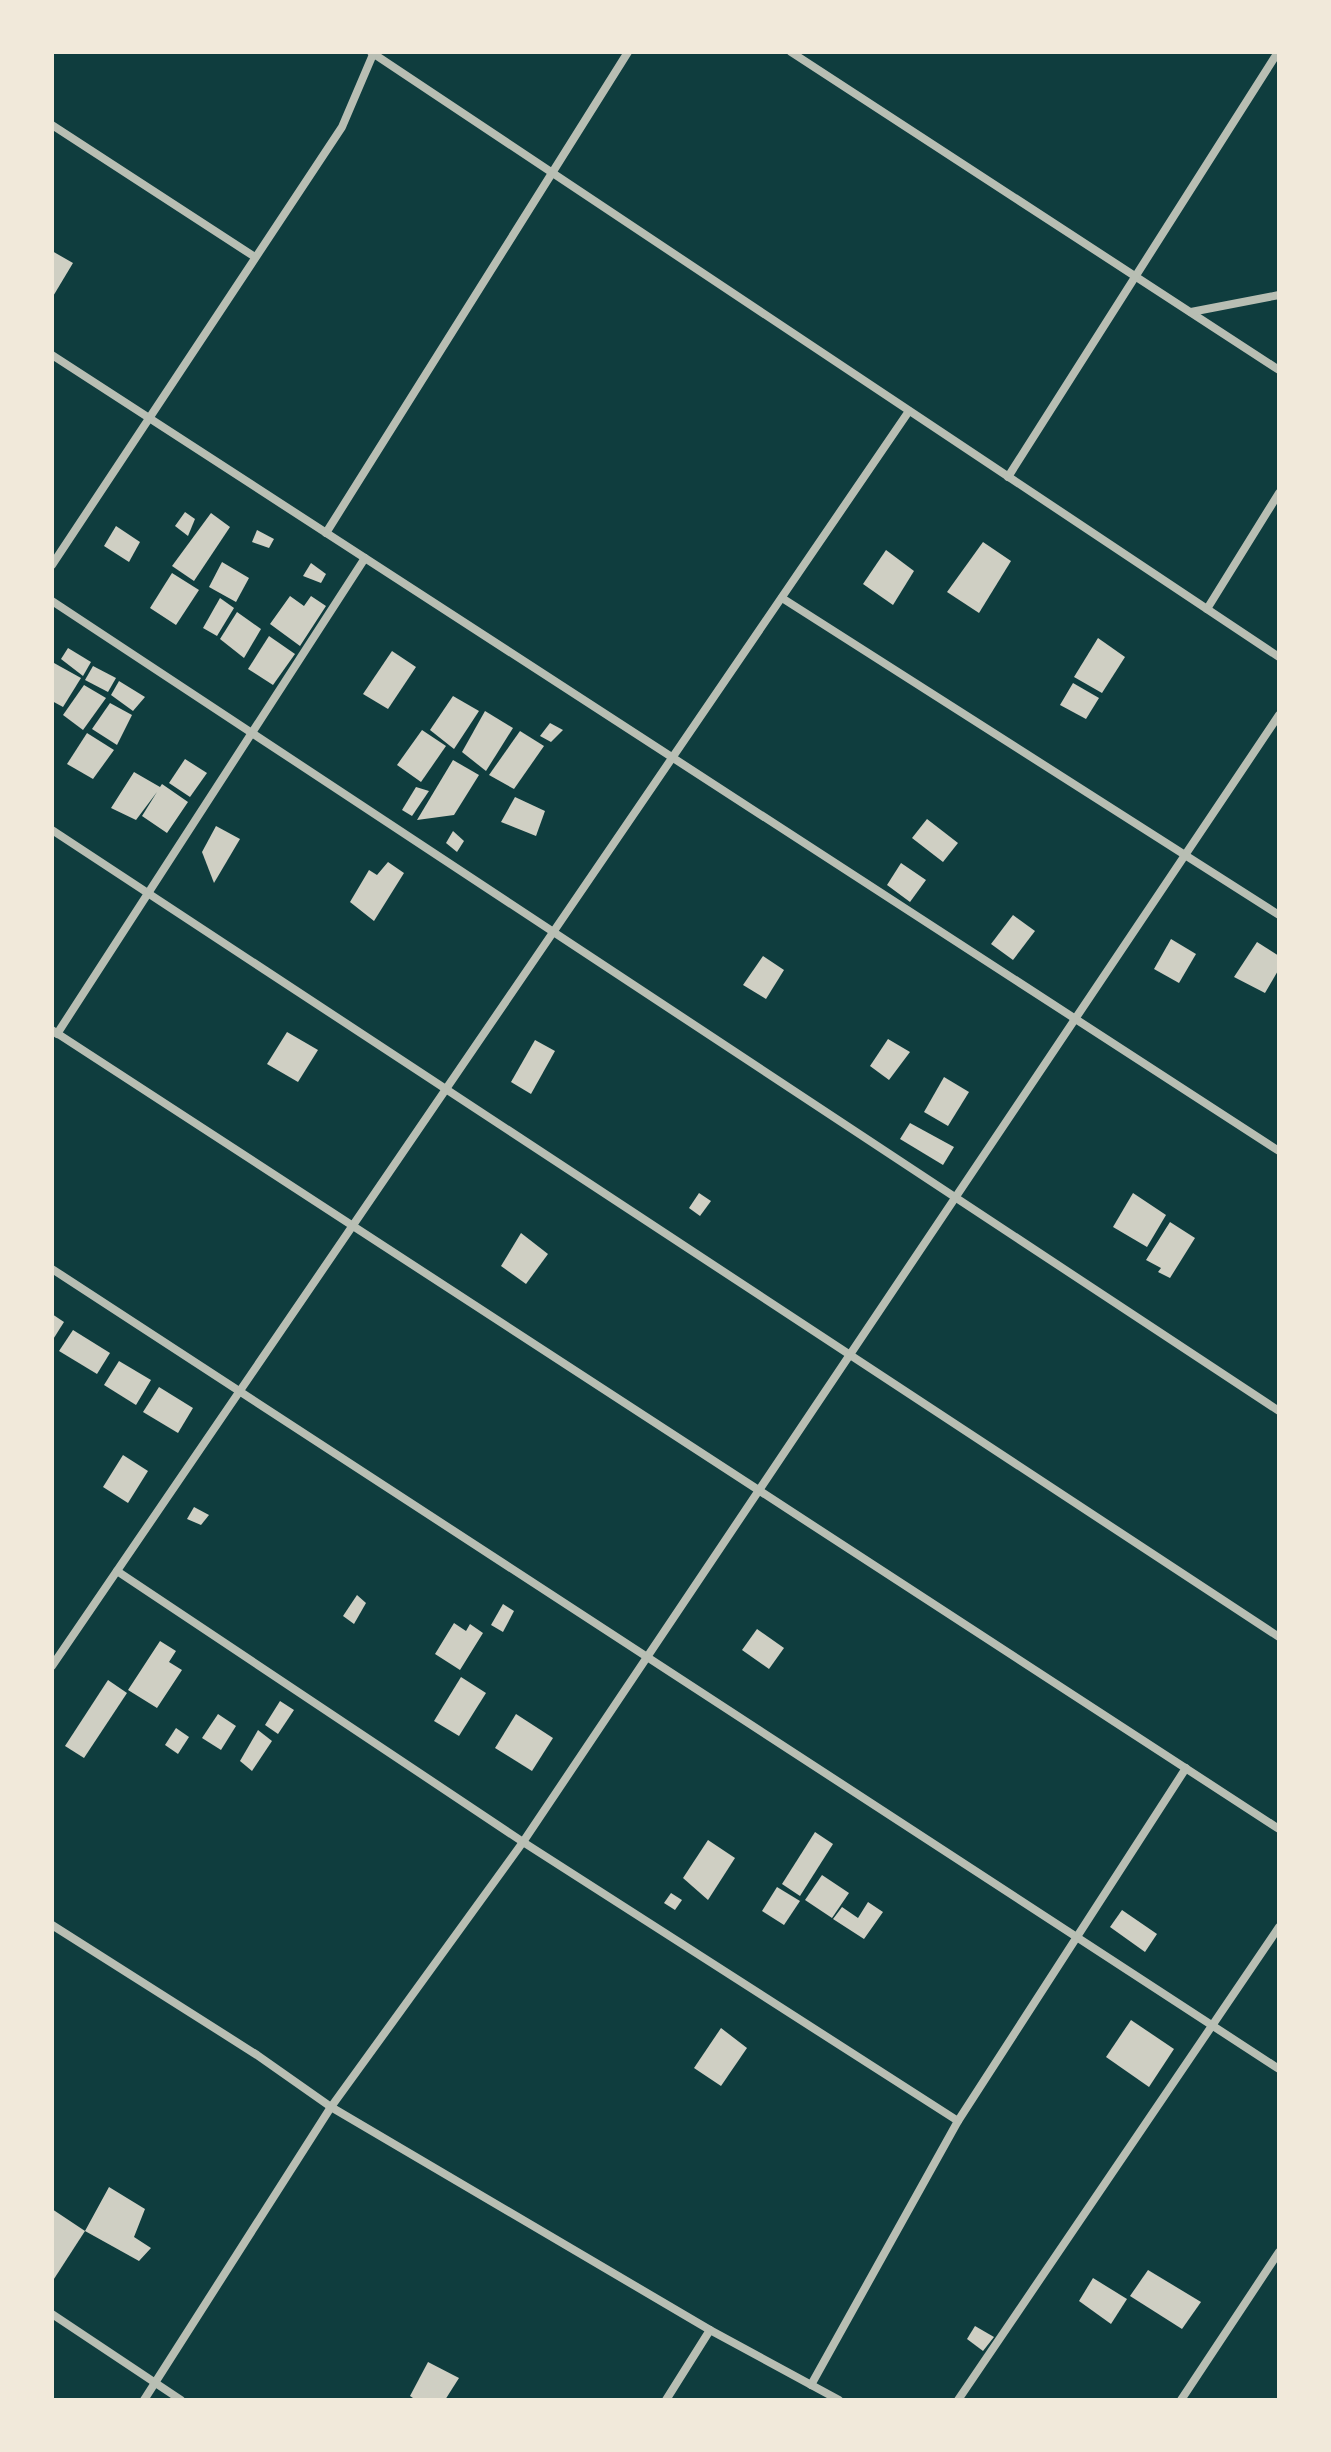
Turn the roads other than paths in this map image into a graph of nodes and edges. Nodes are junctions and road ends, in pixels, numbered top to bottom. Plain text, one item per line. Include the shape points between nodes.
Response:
1 (628, 52) edge
2 (791, 52) edge
3 (1278, 52) edge
4 (373, 53) edge
5 (52, 125) edge
6 (552, 173) junction
7 (255, 257) junction
8 (1134, 276) junction
9 (1279, 295) edge
10 (1190, 312) junction
11 (52, 355) edge
12 (1279, 370) edge
13 (909, 411) junction
14 (148, 418) junction
15 (1008, 477) junction
16 (1279, 493) edge
17 (326, 533) junction
18 (365, 558) junction
19 (52, 565) edge
20 (782, 598) junction
21 (52, 601) edge
22 (1207, 609) junction
23 (1279, 657) edge
24 (1279, 715) edge
25 (252, 733) junction
26 (672, 758) junction
27 (52, 830) edge
28 (1185, 856) junction
29 (148, 893) junction
30 (1279, 915) edge
31 (553, 932) junction
32 (1076, 1019) junction
33 (55, 1032) edge
34 (446, 1089) junction
35 (1279, 1151) edge
36 (956, 1197) junction
37 (352, 1226) junction
38 (52, 1269) edge
39 (850, 1355) junction
40 (239, 1391) junction
41 (1279, 1411) edge
42 (759, 1490) junction
43 (117, 1571) junction
44 (1279, 1637) edge
45 (647, 1657) junction
46 (52, 1666) edge
47 (1186, 1768) junction
48 (1279, 1829) edge
49 (523, 1842) junction
50 (52, 1925) edge
51 (1279, 1927) edge
52 (1077, 1937) junction
53 (1213, 2026) junction
54 (1279, 2069) edge
55 (331, 2107) junction
56 (958, 2121) junction
57 (1279, 2252) edge
58 (52, 2314) edge
59 (710, 2330) junction
60 (155, 2382) junction
61 (811, 2385) junction
62 (144, 2400) edge
63 (181, 2400) edge
64 (666, 2400) edge
65 (839, 2400) edge
66 (958, 2400) edge
67 (1181, 2400) edge

1 - 6 street
2 - 8 street
3 - 8 street
4 - 6 street
4 - 7 street via 342,127
5 - 7 street
6 - 13 street
6 - 17 street
7 - 14 street
8 - 10 street
8 - 15 street
9 - 10 street
10 - 12 street
11 - 14 street
13 - 15 street
13 - 20 street
14 - 17 street
14 - 19 street
15 - 22 street
16 - 22 street
17 - 18 street
18 - 25 street
18 - 26 street
20 - 26 street
20 - 28 street
21 - 25 street
22 - 23 street
24 - 28 street
25 - 29 street
25 - 31 street
26 - 31 street
26 - 32 street
27 - 29 street
28 - 30 street
28 - 32 street
29 - 33 street
29 - 34 street
31 - 34 street
31 - 36 street
32 - 35 street
32 - 36 street
33 - 37 street
34 - 37 street
34 - 39 street
36 - 39 street
36 - 41 street
37 - 40 street
37 - 42 street
38 - 40 street
39 - 42 street
39 - 44 street
40 - 43 street
40 - 45 street
42 - 45 street
42 - 47 street
43 - 46 street
43 - 49 street
45 - 49 street
45 - 52 street
47 - 48 street
47 - 52 street
49 - 55 street
49 - 56 street
50 - 55 street
51 - 53 street
52 - 53 street
52 - 56 street
53 - 54 street
53 - 66 street
55 - 59 street
55 - 60 street
56 - 61 street
57 - 67 street
58 - 60 street
59 - 61 street
59 - 64 street
60 - 62 street
60 - 63 street
61 - 65 street

